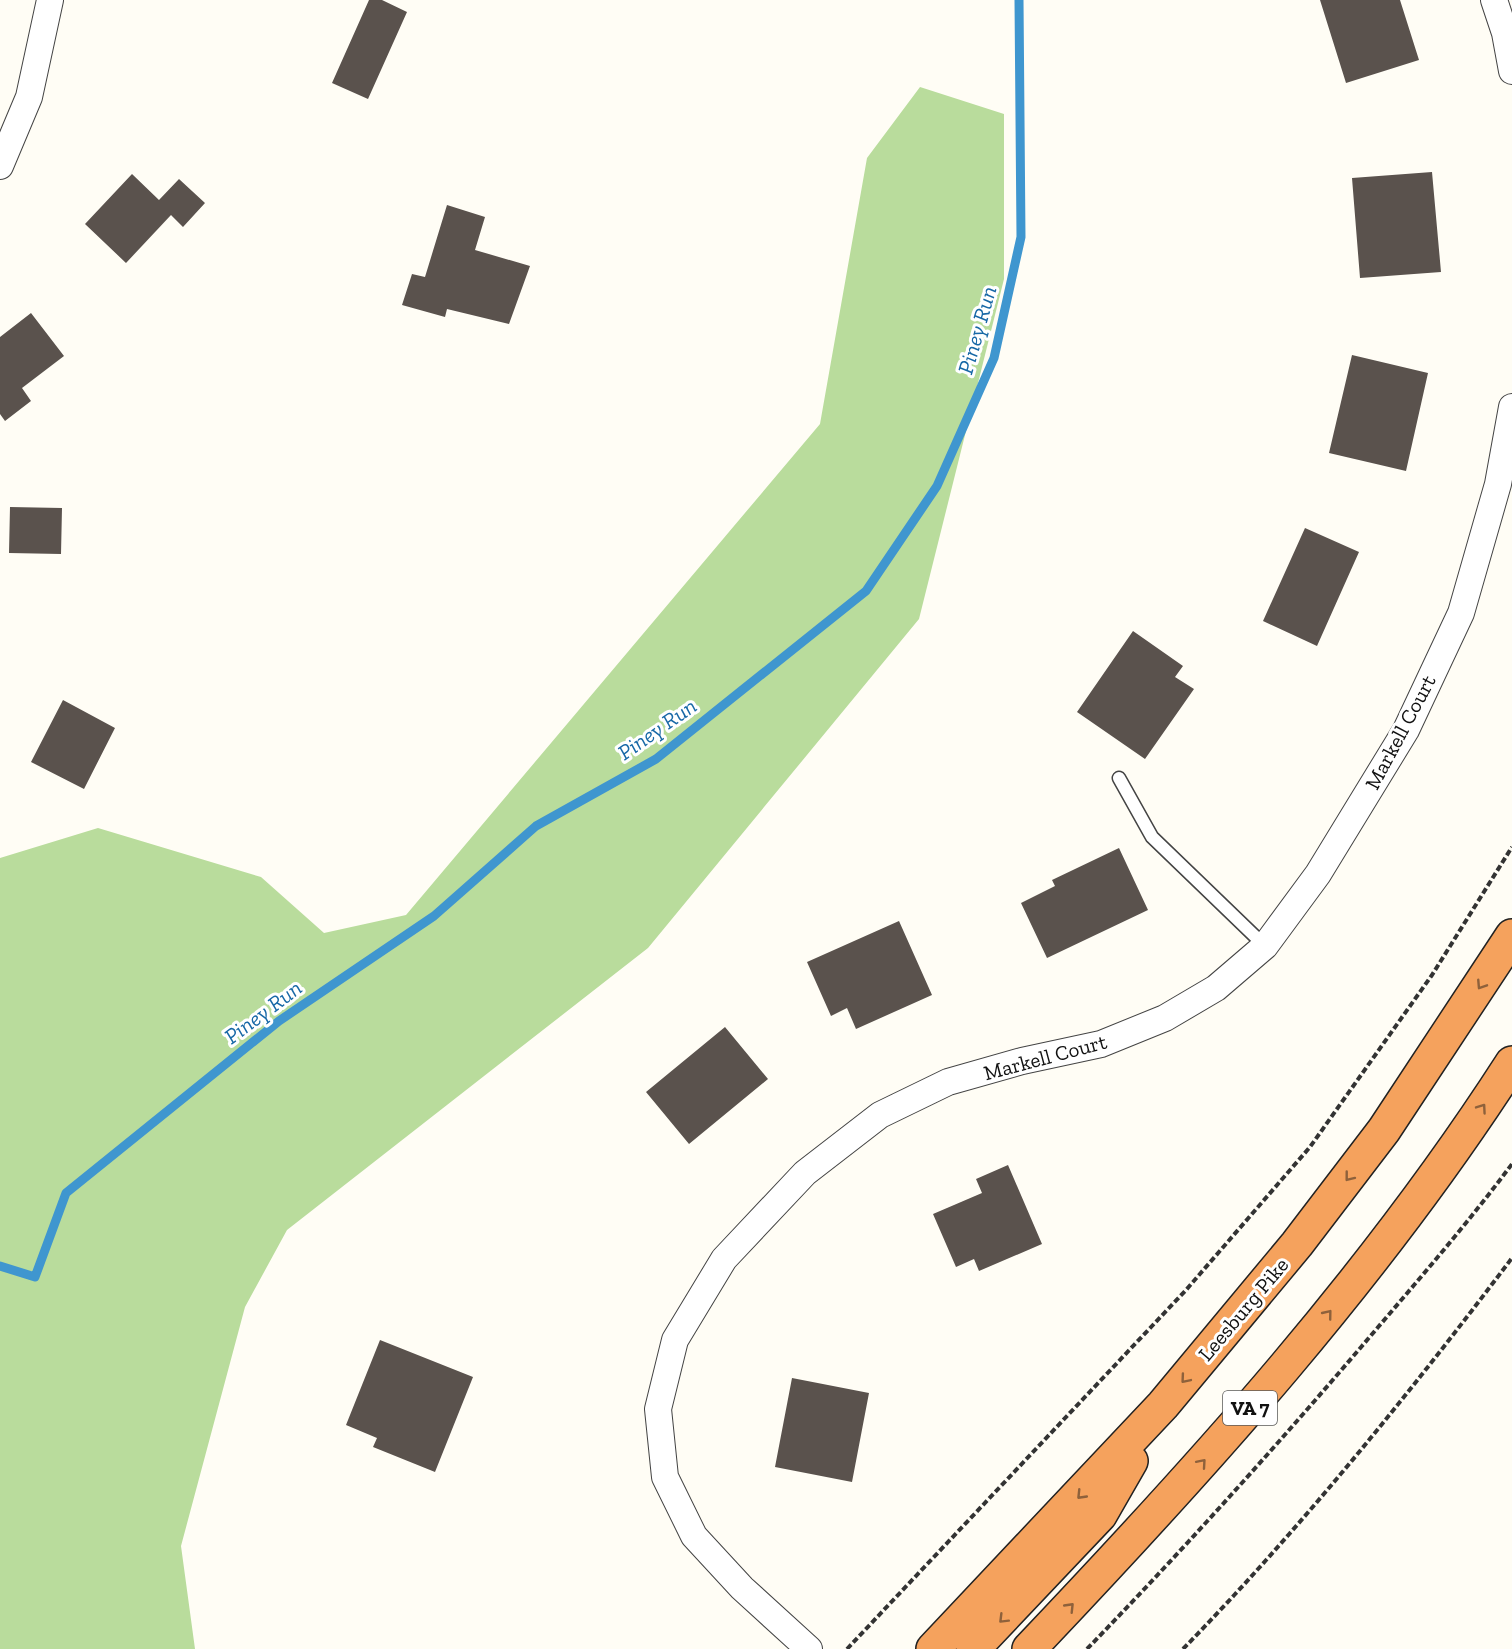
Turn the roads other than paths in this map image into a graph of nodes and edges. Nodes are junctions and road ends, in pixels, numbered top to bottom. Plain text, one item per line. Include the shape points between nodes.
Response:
1 (50, 0) edge
2 (1494, 0) edge
3 (1512, 71) edge
4 (0, 166) edge
5 (1512, 407) edge
6 (1119, 778) dead end
7 (1512, 936) edge
8 (1265, 946) junction
9 (1512, 1064) edge
10 (1163, 1405) junction
11 (809, 1649) edge
12 (933, 1649) edge
13 (973, 1649) edge
14 (1029, 1649) edge

1 - 4 street via 28,97
2 - 3 street
5 - 8 street, Markell Court via 1498,484 1461,613 1406,730 1318,874
6 - 8 lane via 1152,837
7 -> 10 highway, Leesburg Pike via 1362,1161
8 - 11 street, Markell Court via 1216,988 1165,1018 1101,1044 948,1082 880,1115 805,1173 724,1259 675,1340 658,1409 665,1477 694,1536 742,1588
14 -> 9 highway, VA 7 via 1179,1490 1259,1398 1402,1219
10 -> 12 highway, Leesburg Pike
10 -> 13 highway via 1100,1515

